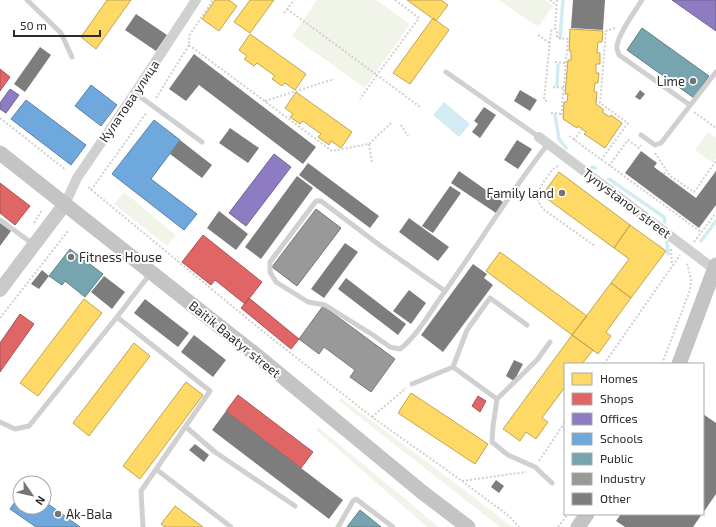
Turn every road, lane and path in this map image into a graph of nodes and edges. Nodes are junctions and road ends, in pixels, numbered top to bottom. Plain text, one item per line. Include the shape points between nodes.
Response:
1 (27, 0) edge
2 (196, 0) edge
3 (213, 0) edge
4 (294, 0) edge
5 (395, 0) edge
6 (550, 0) edge
7 (557, 0) edge
8 (642, 0) edge
9 (556, 5) junction
10 (287, 9) junction
11 (284, 13) dead end
12 (626, 23) junction
13 (555, 28) junction
14 (538, 35) dead end
15 (550, 43) junction
16 (189, 45) junction
17 (72, 57) dead end
18 (555, 62) dead end
19 (566, 63) junction
20 (446, 72) dead end
21 (716, 72) edge
22 (378, 75) junction
23 (334, 79) dead end
24 (553, 87) dead end
25 (564, 88) junction
26 (135, 93) junction
27 (360, 99) dead end
28 (265, 101) junction
29 (547, 101) dead end
30 (152, 105) junction
31 (420, 107) dead end
32 (689, 107) junction
33 (551, 113) dead end
34 (0, 118) edge
35 (392, 122) dead end
36 (716, 123) edge
37 (401, 125) dead end
38 (715, 127) edge
39 (582, 129) dead end
40 (408, 136) dead end
41 (569, 136) dead end
42 (539, 137) joint
43 (644, 137) joint
44 (574, 140) junction
45 (202, 142) dead end
46 (369, 144) junction
47 (548, 144) junction
48 (653, 150) dead end
49 (0, 153) edge
50 (601, 160) junction
51 (716, 162) edge
52 (372, 163) dead end
53 (562, 165) dead end
54 (609, 166) junction
55 (66, 170) dead end
56 (666, 170) junction
57 (664, 174) dead end
58 (705, 177) junction
59 (709, 181) dead end
60 (88, 187) dead end
61 (91, 190) junction
62 (694, 192) junction
63 (698, 196) dead end
64 (65, 204) junction
65 (716, 213) edge
66 (0, 220) edge
67 (68, 231) dead end
68 (701, 232) junction
69 (671, 242) dead end
70 (34, 244) junction
71 (595, 246) dead end
72 (691, 246) dead end
73 (682, 252) dead end
74 (686, 259) dead end
75 (672, 266) junction
76 (715, 267) edge
77 (152, 272) junction
78 (0, 290) edge
79 (445, 291) junction
80 (117, 317) junction
81 (0, 318) edge
82 (527, 325) dead end
83 (550, 342) dead end
84 (605, 363) edge
85 (662, 363) edge
86 (679, 363) edge
87 (453, 367) junction
88 (412, 384) joint
89 (497, 399) junction
90 (372, 417) junction
91 (0, 422) edge
92 (186, 427) junction
93 (156, 469) junction
94 (552, 483) dead end
95 (295, 506) dead end
96 (567, 515) edge
97 (142, 527) edge
98 (231, 527) edge
99 (338, 527) edge
100 (393, 527) edge
101 (468, 527) edge
102 (520, 527) edge
103 (558, 527) edge

1 - 17 lane via 61,33
2 - 26 street, Кулатова улица
3 - 16 path via 189,36
4 - 10 path
5 - 22 path via 419,18
6 - 9 path
7 - 9 path
8 - 12 lane
9 - 13 path
10 - 11 path
10 - 22 path
12 - 32 lane via 616,49 620,55
12 - 50 path via 606,31 600,103 628,123
13 - 15 path via 551,31
13 - 19 path via 556,38 568,39
14 - 15 path
15 - 29 path via 544,100
16 - 28 path
16 - 30 path
18 - 19 path
19 - 25 path
20 - 42 lane
21 - 32 lane
22 - 27 path
22 - 31 path
23 - 28 path
24 - 25 path
25 - 33 path via 562,116
26 - 30 lane
26 - 64 street, Кулатова улица via 77,178
28 - 46 path via 332,151
30 - 45 lane
30 - 61 path
32 - 38 path
32 - 43 lane via 661,143 655,145
34 - 55 path
35 - 46 path
36 - 38 path
37 - 40 path
39 - 44 path
41 - 44 path
42 - 47 street, Tynystanov street
43 - 54 path via 639,148 628,140
44 - 50 path
46 - 52 path
47 - 76 street, Tynystanov street
47 - 79 lane
48 - 56 path
49 - 64 main road, Baitik Baatyr street
50 - 54 path
51 - 58 path
53 - 71 path via 554,168 539,190 538,203
54 - 68 path
56 - 57 path
56 - 62 path via 670,176
58 - 59 path
58 - 62 path
60 - 61 path
61 - 90 path via 260,330
62 - 63 path
64 - 70 main road
64 - 77 main road, Baitik Baatyr street
65 - 68 path
66 - 70 lane
67 - 81 path
68 - 72 path
69 - 75 path
70 - 78 main road
73 - 75 path
74 - 85 path via 690,290
75 - 84 path
76 - 86 main road
77 - 80 lane
77 - 101 main road, Baitik Baatyr street
79 - 79 lane via 408,342 400,349 390,347 325,305 308,302 276,282 270,272 270,262 316,201 321,201
80 - 91 lane via 29,426 15,429
80 - 92 lane via 210,391
82 - 87 lane via 490,298 467,330
83 - 89 lane via 537,360
87 - 88 lane
87 - 89 lane
88 - 90 path
89 - 94 lane via 492,442 508,454 535,467
90 - 102 path via 462,481
92 - 93 lane
92 - 95 lane via 215,452
93 - 97 lane via 141,491
93 - 98 lane
96 - 103 path
99 - 100 lane via 356,499

